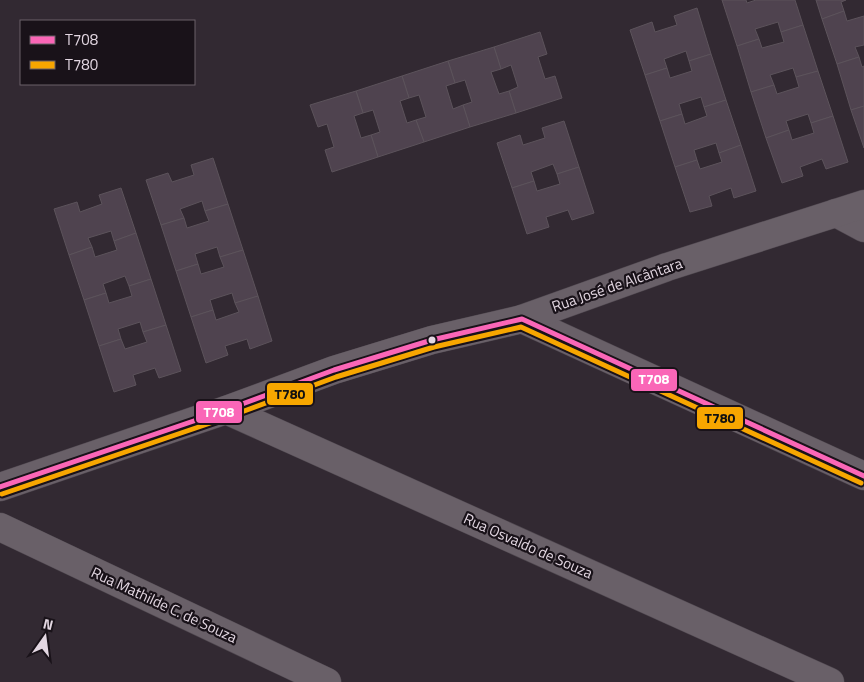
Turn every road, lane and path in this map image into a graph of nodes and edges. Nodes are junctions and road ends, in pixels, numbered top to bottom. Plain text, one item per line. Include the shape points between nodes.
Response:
1 (864, 204) edge
2 (836, 213) junction
3 (864, 228) edge
4 (522, 319) junction
5 (226, 410) junction
6 (864, 476) edge
7 (0, 487) edge
8 (0, 528) edge
9 (327, 682) edge
10 (830, 682) edge

1 - 2 street, Rua José de Alcântara
2 - 3 street
2 - 4 street, Rua José de Alcântara via 667,267
4 - 5 street, Rua José de Alcântara via 432,340
4 - 6 street
5 - 7 street, Rua José de Alcântara
5 - 10 street, Rua Osvaldo de Souza
8 - 9 street, Rua Mathilde C. de Souza

